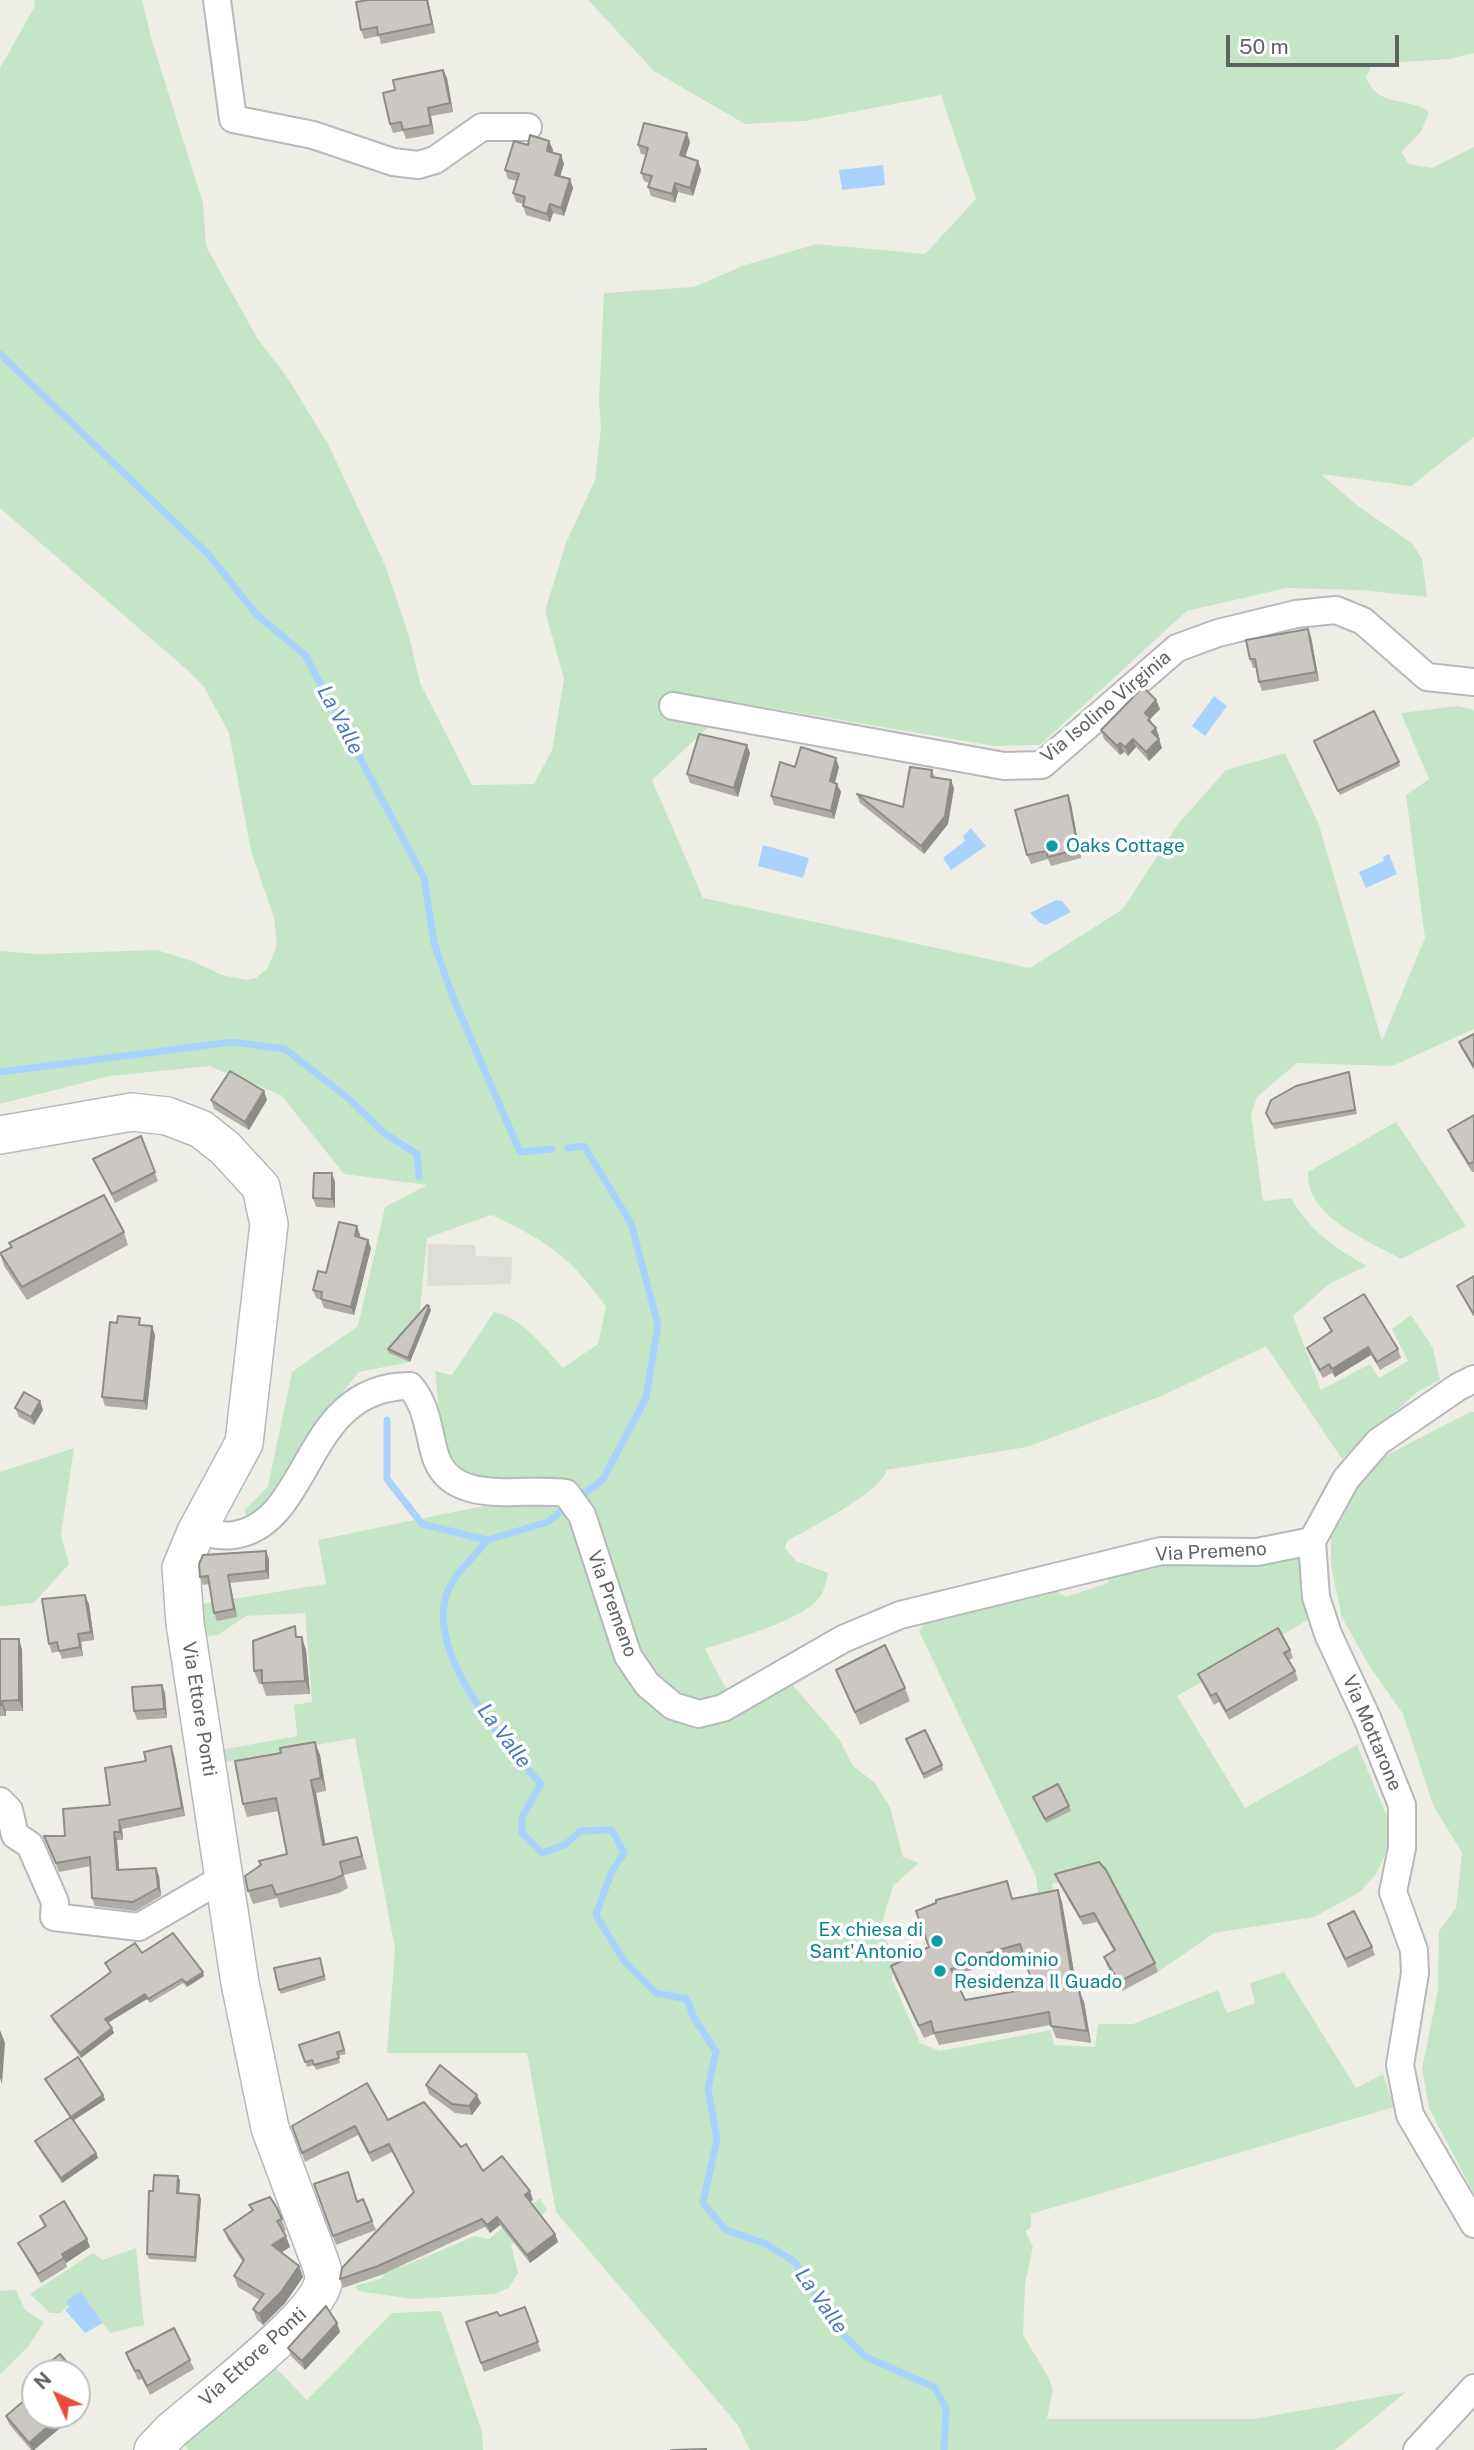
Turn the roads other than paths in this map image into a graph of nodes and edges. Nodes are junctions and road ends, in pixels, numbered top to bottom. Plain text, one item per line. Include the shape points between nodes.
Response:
1 (216, 0) edge
2 (528, 127) dead end
3 (1474, 682) edge
4 (673, 706) dead end
5 (0, 1135) edge
6 (1474, 1380) edge
7 (196, 1532) junction
8 (1312, 1541) junction
9 (0, 1801) edge
10 (225, 1877) junction
11 (1474, 2224) edge
12 (1474, 2388) edge
13 (153, 2450) edge
14 (1417, 2450) edge

1 - 2 street via 233,119 313,135 393,162 418,165 435,160 482,127
3 - 4 street, Via Isolino Virginia via 1427,677 1363,621 1336,610 1296,614 1177,648 1042,765 1004,766
5 - 7 street, Via Ettore Ponti via 132,1112 167,1116 201,1129 261,1187 269,1224 244,1443
6 - 8 street via 1378,1442 1346,1479
7 - 8 street, Via Premeno via 234,1535 272,1518 335,1418 387,1386 410,1386 421,1398 436,1462 454,1483 488,1492 566,1498 628,1657 647,1684 673,1706 699,1714 723,1708 844,1639 900,1615 1161,1551 1257,1552
7 - 10 street, Via Ettore Ponti via 181,1568
8 - 11 street, Via Mottarone via 1316,1597 1328,1634 1402,1805 1402,1848 1393,1892 1414,1950 1415,1973 1400,2065 1410,2115
9 - 10 street via 9,1810 15,1835 30,1845 55,1902 54,1917 139,1927
10 - 13 street, Via Ettore Ponti via 240,1983 270,2128 320,2262 323,2282 292,2326
12 - 14 street

